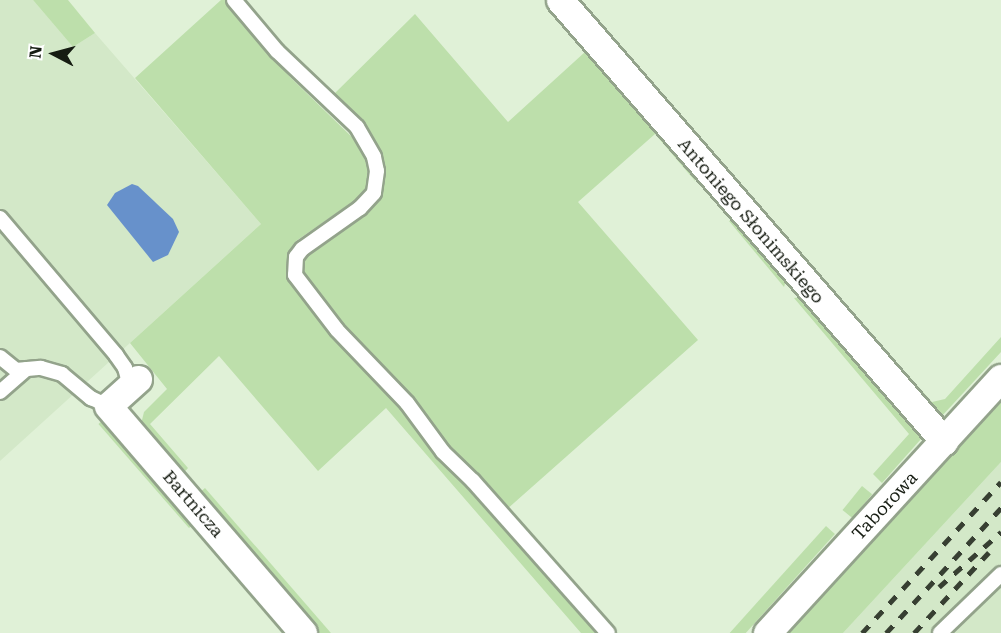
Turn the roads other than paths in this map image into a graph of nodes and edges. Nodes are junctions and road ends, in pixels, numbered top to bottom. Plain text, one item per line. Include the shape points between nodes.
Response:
1 (234, 0) edge
2 (560, 0) edge
3 (0, 218) edge
4 (0, 357) edge
5 (26, 369) junction
6 (1001, 378) edge
7 (134, 383) joint
8 (0, 392) edge
9 (108, 406) junction
10 (944, 441) junction
11 (1001, 574) edge
12 (303, 633) edge
13 (608, 633) edge
14 (767, 633) edge
15 (939, 633) edge

1 - 13 lane via 278,51 357,127 374,157 374,193 360,208 302,249 296,257 295,275 337,330 407,403 443,452
2 - 10 street, Antoniego Słonimskiego
3 - 7 lane via 116,355
4 - 5 lane via 16,370
5 - 8 lane
5 - 9 lane via 41,368 62,374 91,398
6 - 10 street, Taborowa
7 - 9 street
9 - 12 street, Bartnicza
10 - 14 street, Taborowa
11 - 15 lane

